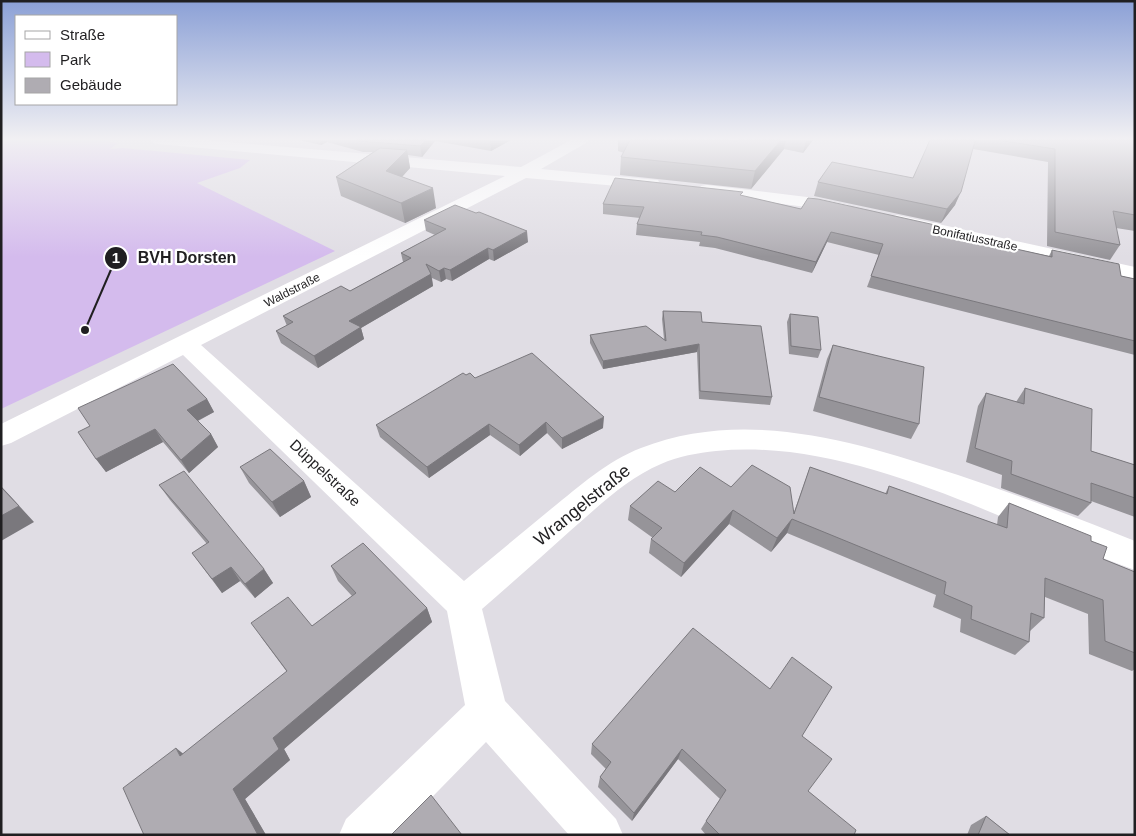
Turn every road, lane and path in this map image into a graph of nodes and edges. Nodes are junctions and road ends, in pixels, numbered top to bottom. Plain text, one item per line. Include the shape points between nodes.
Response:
1 (510, 179) edge
2 (597, 179) edge
3 (669, 186) edge
4 (689, 188) edge
5 (864, 214) edge
6 (883, 218) edge
7 (1135, 273) edge
8 (186, 344) junction
9 (1, 436) edge
10 (1135, 556) edge
11 (463, 603) junction
12 (487, 712) junction
13 (362, 835) edge
14 (600, 835) edge

1 - 8 street, Waldstraße
2 - 3 street
4 - 5 street via 816,203
6 - 7 street, Bonifatiusstraße
8 - 9 street, Waldstraße
8 - 11 street, Düppelstraße
10 - 11 street, Wrangelstraße via 1058,523 894,466 806,444 726,439 670,449 629,465
11 - 12 street
12 - 13 street
12 - 14 street

